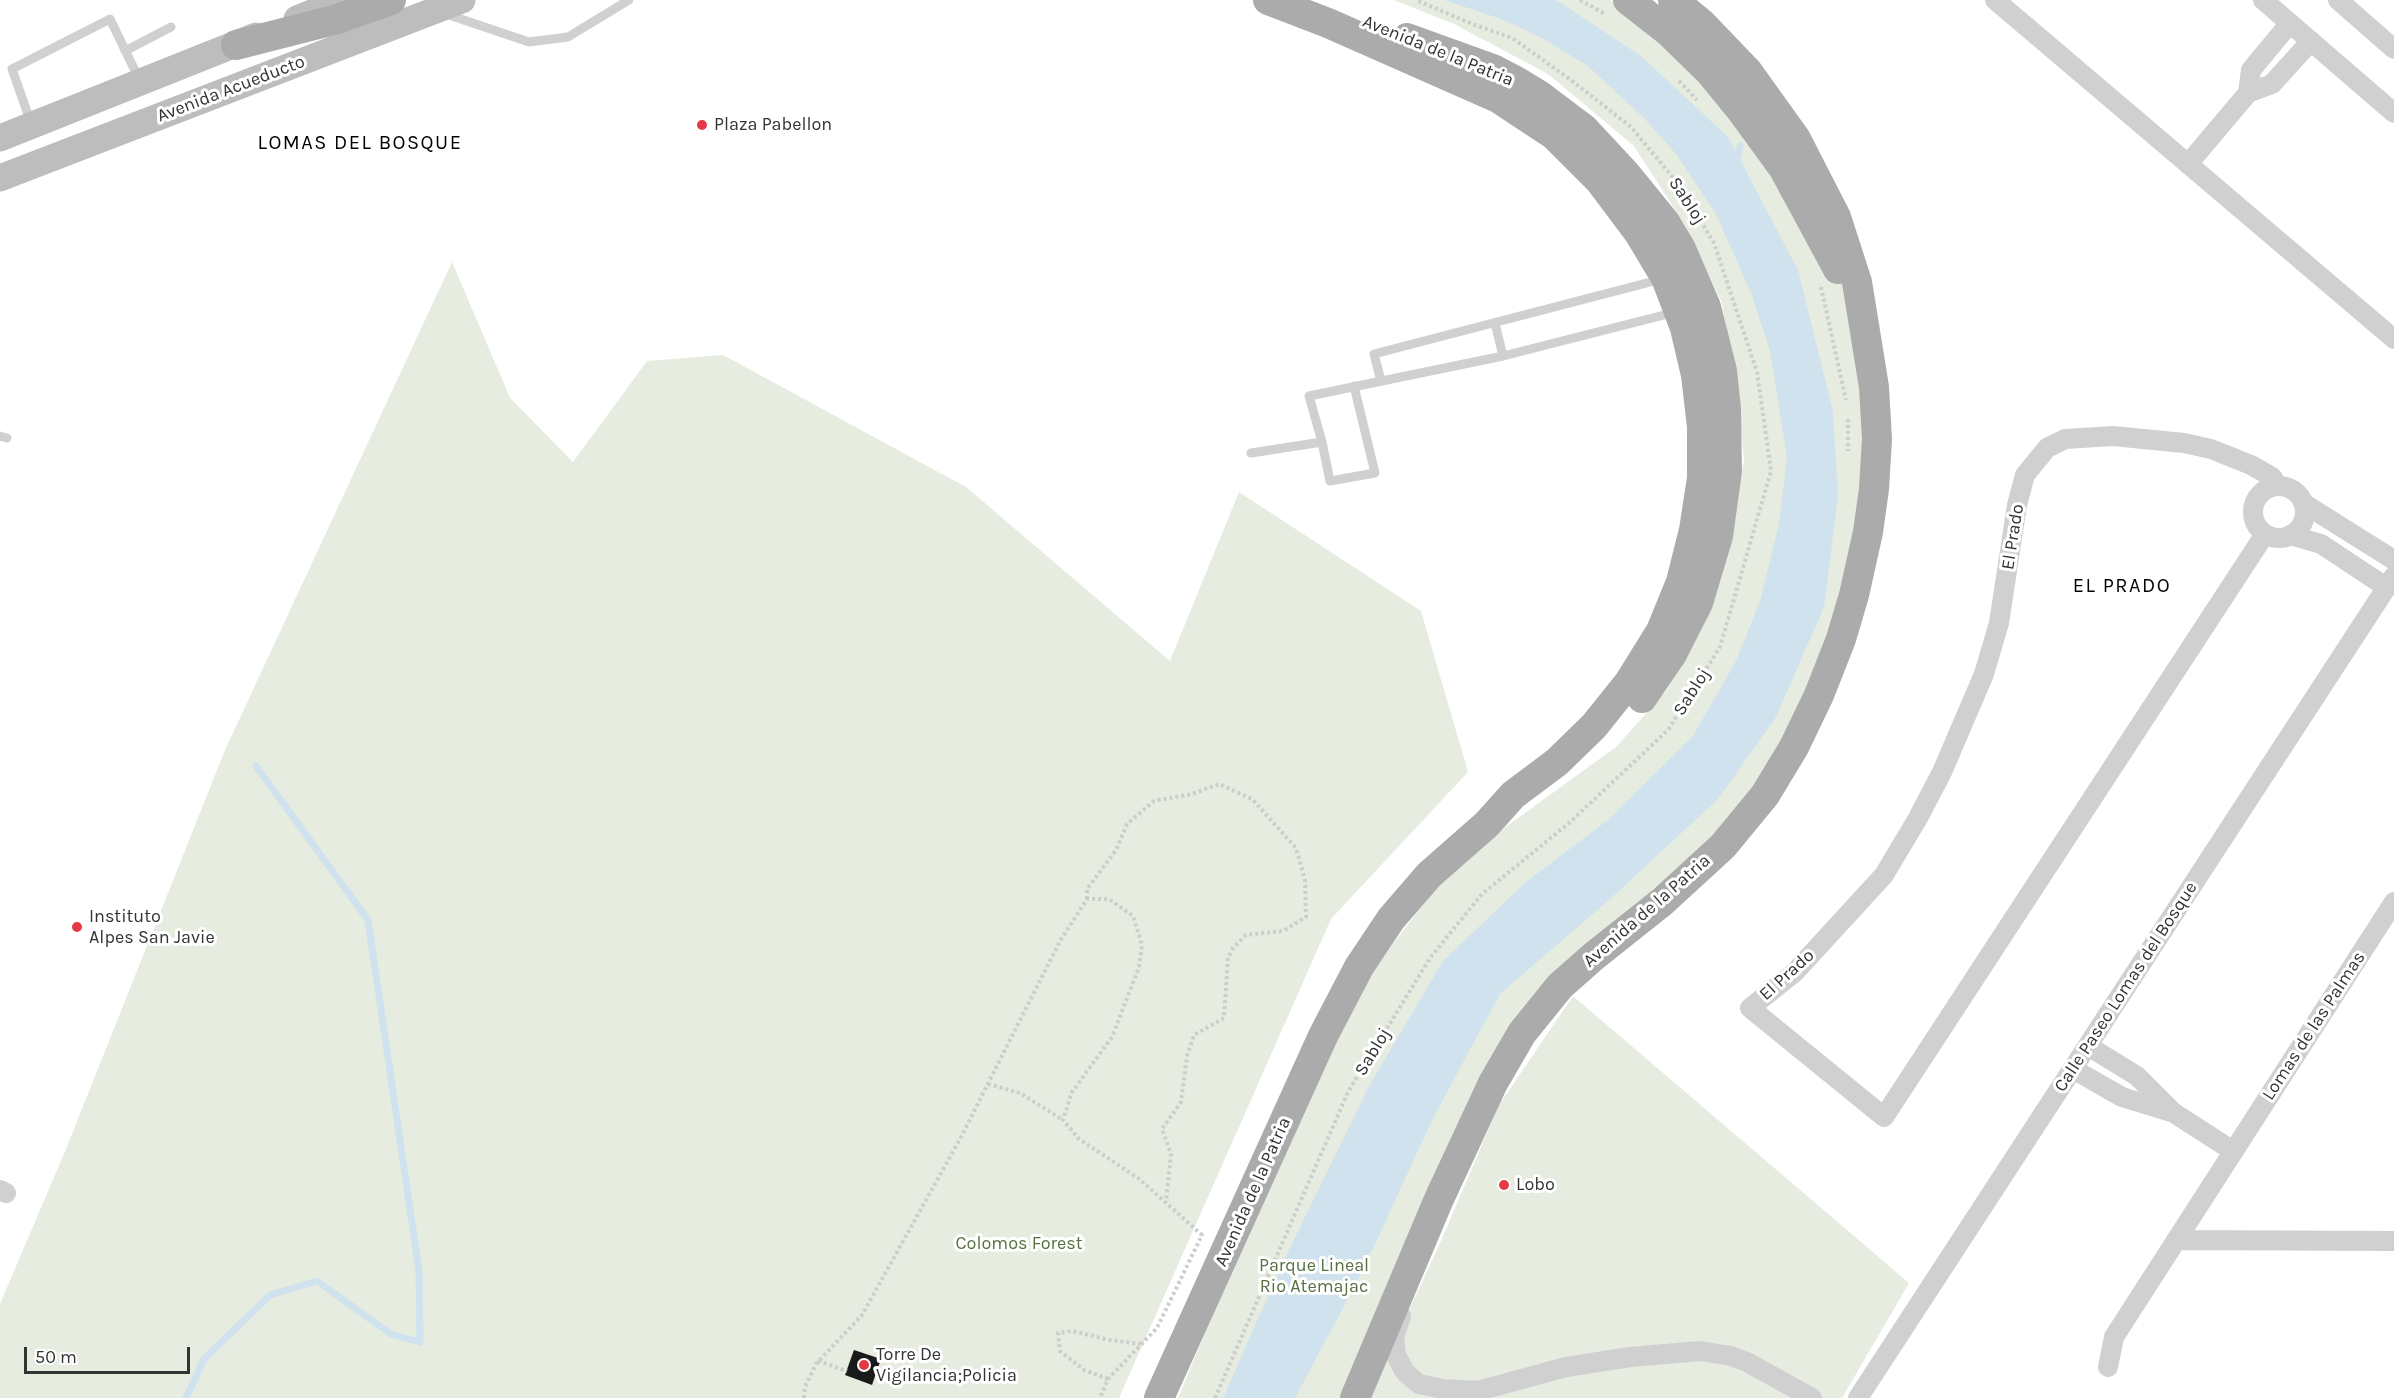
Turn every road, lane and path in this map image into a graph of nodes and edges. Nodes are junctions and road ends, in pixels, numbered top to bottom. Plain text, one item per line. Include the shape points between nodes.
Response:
1 (343, 0) edge
2 (391, 0) edge
3 (462, 0) edge
4 (629, 0) edge
5 (1269, 0) edge
6 (1291, 0) edge
7 (1416, 0) edge
8 (1580, 0) edge
9 (1673, 0) edge
10 (1995, 0) edge
11 (2263, 0) edge
12 (2338, 0) edge
13 (1620, 9) edge
14 (435, 10) junction
15 (1322, 11) edge
16 (2290, 23) junction
17 (171, 27) dead end
18 (2311, 41) junction
19 (236, 45) junction
20 (2394, 50) edge
21 (125, 51) junction
22 (1673, 75) dead end
23 (141, 83) junction
24 (2247, 93) junction
25 (1702, 106) dead end
26 (2394, 113) edge
27 (32, 126) junction
28 (0, 138) edge
29 (2188, 164) junction
30 (0, 178) edge
31 (1666, 278) junction
32 (1820, 284) dead end
33 (1678, 311) junction
34 (1495, 323) junction
35 (1867, 334) junction
36 (2394, 339) edge
37 (1503, 356) junction
38 (1381, 381) junction
39 (1354, 386) junction
40 (1846, 397) dead end
41 (1322, 442) junction
42 (1251, 453) dead end
43 (2278, 486) junction
44 (2303, 503) junction
45 (2265, 534) junction
46 (2290, 535) junction
47 (2394, 560) edge
48 (2390, 582) edge
49 (1487, 824) junction
50 (1087, 899) junction
51 (2394, 902) edge
52 (2088, 1046) junction
53 (2073, 1069) junction
54 (988, 1084) junction
55 (2174, 1113) junction
56 (1063, 1120) junction
57 (2233, 1151) junction
58 (1439, 1199) junction
59 (1166, 1203) junction
60 (2176, 1240) junction
61 (2394, 1241) edge
62 (1141, 1344) junction
63 (818, 1361) junction
64 (2108, 1367) dead end
65 (847, 1371) dead end
66 (1108, 1379) junction
67 (1475, 1395) edge
68 (804, 1398) edge
69 (1100, 1398) edge
70 (1159, 1398) edge
71 (1215, 1398) edge
72 (1355, 1398) edge
73 (1812, 1398) edge
74 (1858, 1398) edge

1 - 19 main road, Avenida Acueducto
2 - 19 main road via 334,20
3 - 14 main road, Avenida Acueducto
4 - 14 lane via 568,37 529,42
5 - 15 main road, Avenida de la Patria
6 - 15 main road
7 - 71 path, Sabloj via 1512,38 1631,127 1680,186 1714,243 1757,372 1771,471 1720,647 1668,730 1568,824 1482,894 1430,958 1348,1092
8 - 13 path
9 - 35 main road, Avenida de la Patria via 1748,72 1796,139 1836,217 1857,282
10 - 29 street
11 - 16 street
12 - 20 street
13 - 35 main road, Avenida de la Patria via 1669,32 1741,110 1784,169
14 - 30 main road, Avenida Acueducto
15 - 31 main road, Avenida de la Patria via 1498,98 1554,135 1600,181
15 - 49 main road, Avenida de la Patria via 1347,15 1493,69 1539,95 1584,129 1665,222 1695,278 1714,337 1726,409 1727,471 1718,537 1698,603 1672,654 1641,700 1607,739 1521,806
16 - 18 street
16 - 24 street via 2251,70
17 - 21 lane
18 - 24 street via 2272,84
18 - 26 street
19 - 23 main road, Avenida Acueducto
21 - 23 lane
21 - 27 lane via 110,19 12,69
22 - 25 path
23 - 27 main road, Avenida Acueducto
24 - 29 street
27 - 28 main road, Avenida Acueducto
29 - 36 street
31 - 33 main road, Avenida de la Patria
31 - 34 lane
32 - 40 path
33 - 37 lane
33 - 49 main road, Avenida de la Patria via 1696,375 1702,427 1696,520 1681,582 1660,631 1630,681 1594,726 1557,762 1513,795
34 - 37 lane
34 - 38 lane via 1374,354
35 - 58 main road, Avenida de la Patria via 1876,439 1870,521 1841,639 1794,747 1765,795 1723,846 1560,986 1522,1033 1493,1083
37 - 38 lane
38 - 39 lane
39 - 41 lane via 1309,396
39 - 41 lane via 1375,473 1330,481
41 - 42 lane
43 - 44 street via 2294,490
43 - 45 street via 2265,489 2254,504 2254,519
43 - 45 street, El Prado via 2272,477 2251,465 2184,443 2113,436 2065,440 2047,448 2025,475 1998,623 1984,674 1918,818 1884,875 1794,973 1750,1008 1884,1117
44 - 46 street via 2303,522
44 - 47 street
45 - 46 street
46 - 48 street via 2321,544
48 - 52 street, Calle Paseo Lomas del Bosque
49 - 70 main road, Avenida de la Patria via 1429,875 1391,919 1359,967 1323,1036
50 - 54 path via 1060,941
50 - 56 path via 1109,899 1133,916 1142,945 1139,967 1112,1036 1072,1092
50 - 59 path via 1087,889 1116,850 1127,824 1154,801 1219,784 1252,799 1265,813 1296,848 1305,880 1306,917 1283,931 1246,935 1233,948 1228,958 1224,1018 1194,1035 1181,1102 1162,1129 1171,1154
51 - 57 street, Lomas de las Palmas
52 - 53 street, Calle Paseo Lomas del Bosque
52 - 55 street via 2137,1076
53 - 55 street via 2122,1097
53 - 74 street, Calle Paseo Lomas del Bosque
54 - 56 path via 1020,1093
54 - 63 path via 862,1315
55 - 57 street
56 - 59 path via 1079,1139 1138,1178
57 - 60 street, Lomas de las Palmas
58 - 67 street via 1395,1337 1396,1355 1405,1372 1419,1384
58 - 72 main road, Avenida de la Patria
59 - 62 path via 1202,1235 1157,1328
60 - 61 street
60 - 64 street, Lomas de las Palmas via 2114,1336
62 - 66 path
62 - 66 path via 1072,1331 1058,1333 1060,1351 1084,1370
63 - 65 path
63 - 68 path
66 - 69 path
67 - 73 street via 1566,1367 1700,1351 1747,1362

